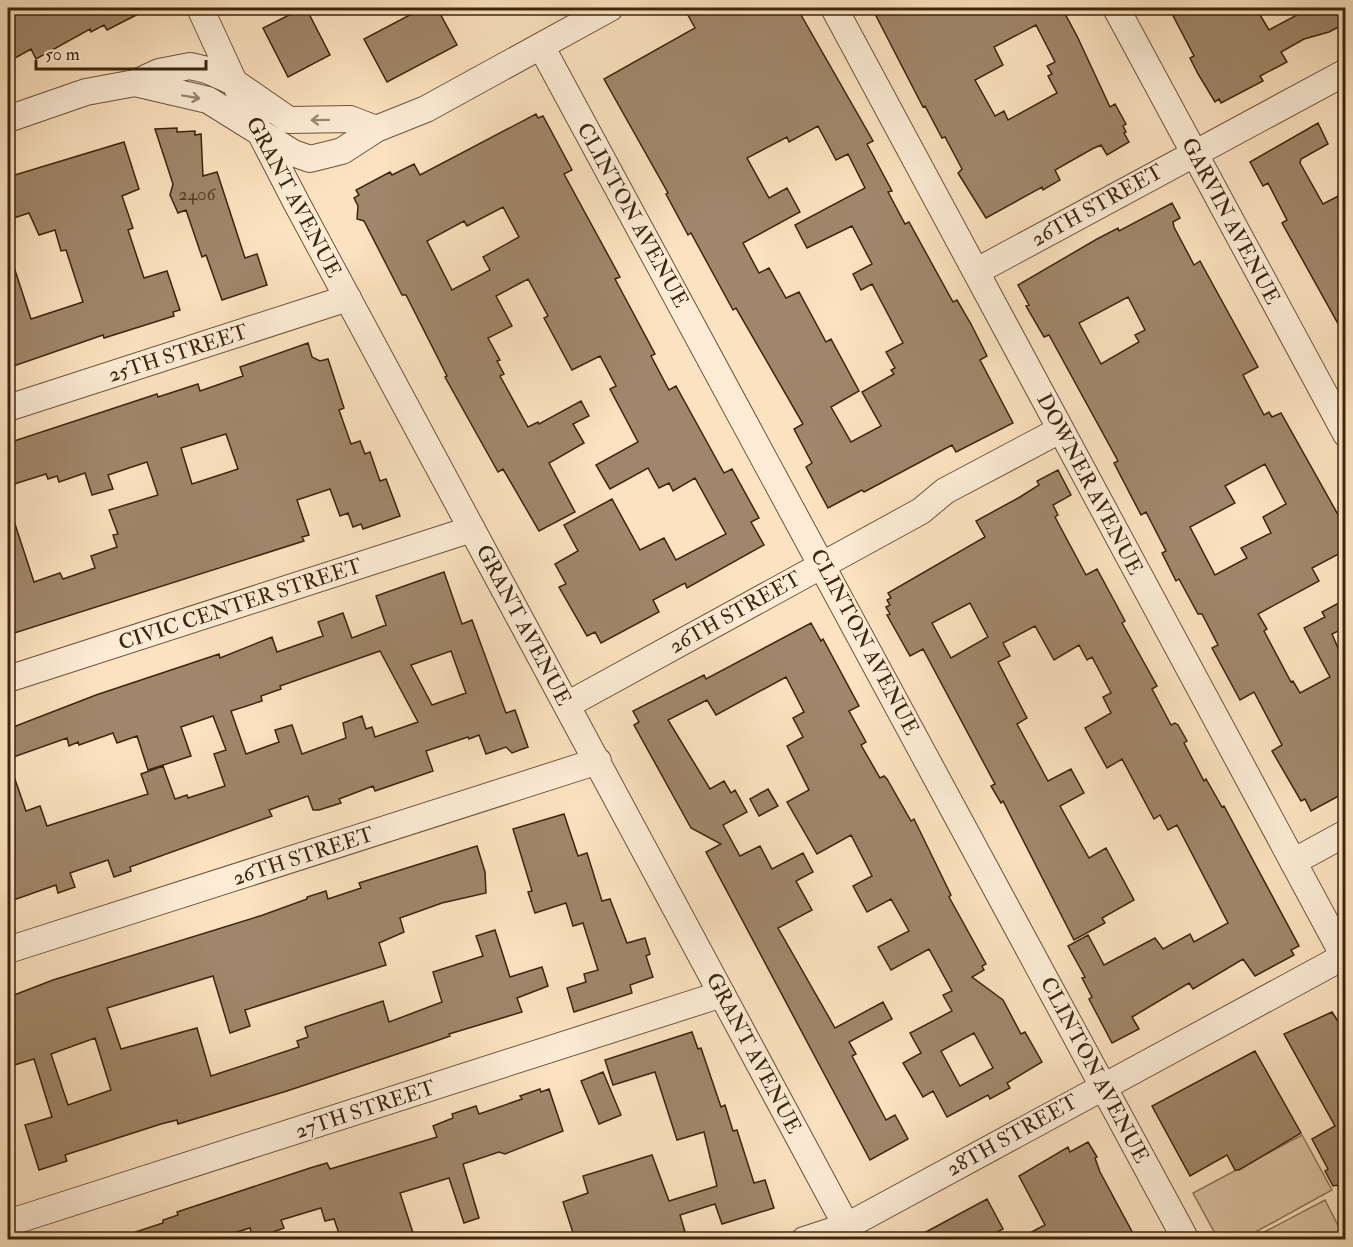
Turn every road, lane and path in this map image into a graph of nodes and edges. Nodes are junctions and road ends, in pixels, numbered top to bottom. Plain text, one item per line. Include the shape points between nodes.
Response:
1 (200, 8) edge
2 (610, 8) edge
3 (834, 8) edge
4 (1116, 8) edge
5 (541, 46) junction
6 (1346, 72) edge
7 (234, 81) junction
8 (135, 83) junction
9 (8, 118) edge
10 (376, 129) junction
11 (261, 134) junction
12 (1194, 152) junction
13 (977, 271) junction
14 (348, 298) junction
15 (8, 408) edge
16 (1060, 430) junction
17 (1346, 434) edge
18 (472, 529) junction
19 (823, 563) junction
20 (8, 679) edge
21 (567, 705) junction
22 (597, 761) junction
23 (1346, 833) edge
24 (1293, 862) junction
25 (8, 950) edge
26 (1344, 958) edge
27 (722, 994) junction
28 (1103, 1085) junction
29 (8, 1223) edge
30 (850, 1233) edge
31 (804, 1239) edge
32 (1186, 1239) edge

1 - 7 street, GRANT AVENUE
2 - 5 street
3 - 13 street, DOWNER AVENUE
4 - 12 street, GARVIN AVENUE
5 - 10 street via 426,109
5 - 19 street, CLINTON AVENUE
6 - 12 street, 26TH STREET
7 - 8 street via 190,66 159,72
10 -> 7 street via 350,119 290,120
7 - 11 street, GRANT AVENUE
8 - 9 street via 86,92
8 -> 11 street via 208,100
10 - 11 street via 342,151 310,159
11 - 14 street, GRANT AVENUE
12 - 13 street, 26TH STREET
12 - 17 street, GARVIN AVENUE
13 - 16 street, DOWNER AVENUE
14 - 15 street, 25TH STREET
14 - 18 street, GRANT AVENUE
16 - 19 street, 26TH STREET via 945,491 921,511
16 - 24 street, DOWNER AVENUE
18 - 20 street, CIVIC CENTER STREET
18 - 21 street, GRANT AVENUE
19 - 21 street, 26TH STREET
19 - 28 street, CLINTON AVENUE
21 - 22 street, GRANT AVENUE
22 - 25 street, 26TH STREET
22 - 27 street, GRANT AVENUE
23 - 24 street
24 - 26 street, DOWNER AVENUE
26 - 28 street, 28TH STREET
27 - 29 street, 27TH STREET
27 - 30 street, GRANT AVENUE
28 - 30 street, 28TH STREET
28 - 32 street, CLINTON AVENUE
30 - 31 street, 28TH STREET

